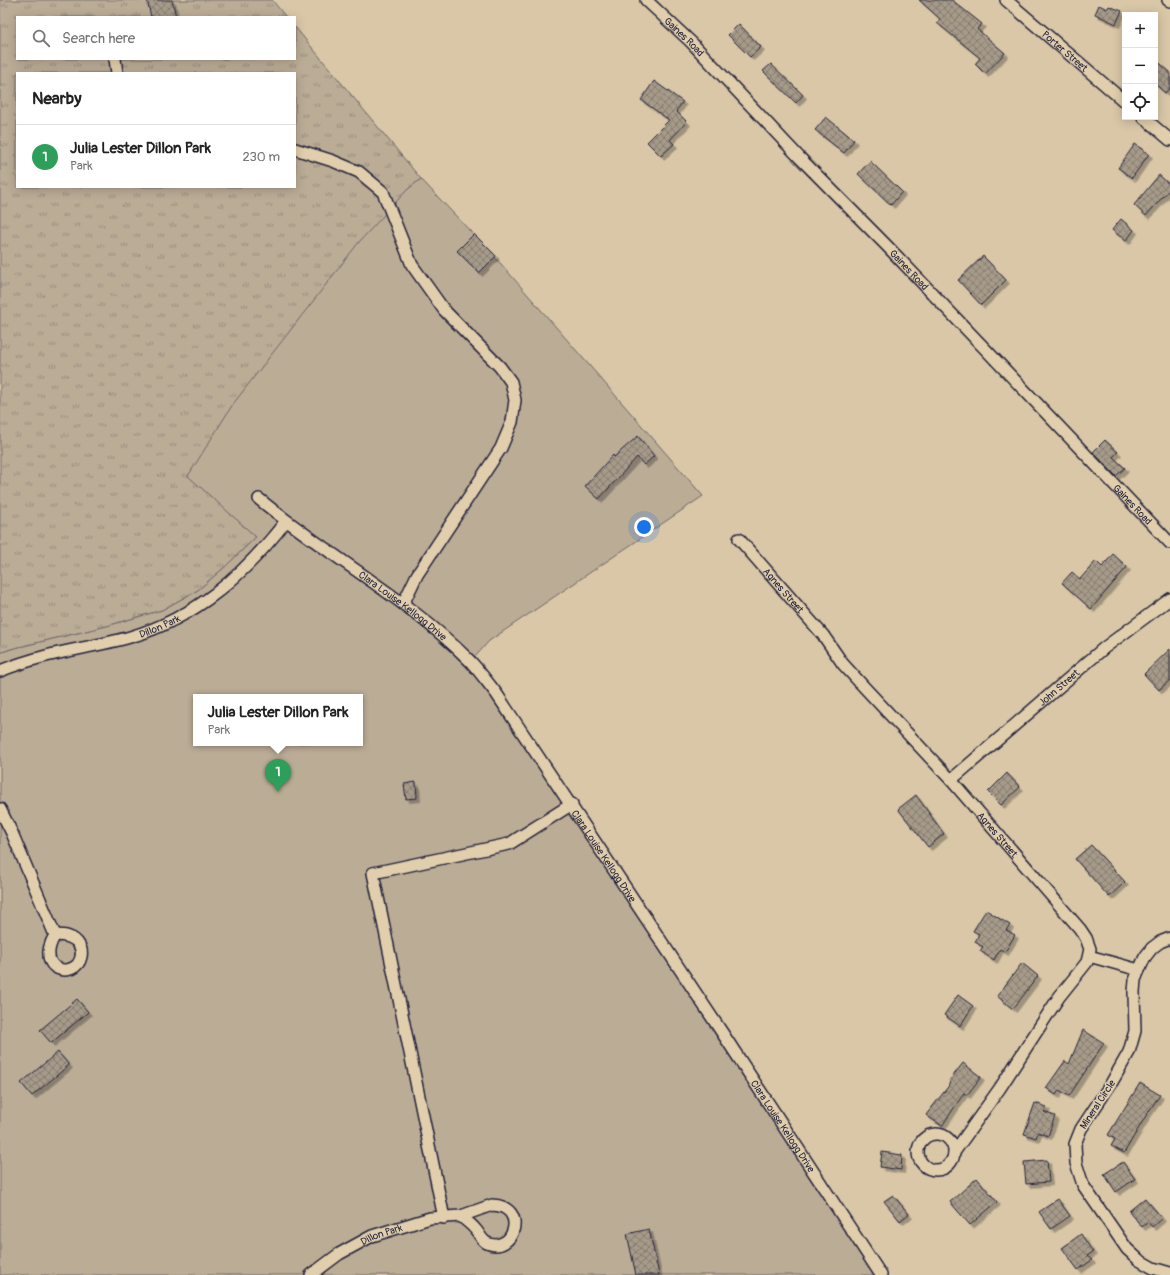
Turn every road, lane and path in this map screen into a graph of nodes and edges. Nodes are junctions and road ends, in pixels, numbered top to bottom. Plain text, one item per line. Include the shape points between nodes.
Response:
1 (646, 0) edge
2 (1006, 0) edge
3 (115, 60) edge
4 (117, 72) edge
5 (1122, 99) edge
6 (1147, 120) edge
7 (1170, 139) edge
8 (296, 149) edge
9 (259, 499) dead end
10 (286, 521) junction
11 (738, 539) dead end
12 (1170, 543) edge
13 (1170, 599) edge
14 (403, 604) junction
15 (0, 671) edge
16 (951, 780) junction
17 (572, 804) junction
18 (0, 809) edge
19 (55, 935) dead end
20 (1170, 938) edge
21 (1089, 956) junction
22 (1139, 970) junction
23 (955, 1151) dead end
24 (461, 1216) junction
25 (444, 1218) junction
26 (1170, 1273) edge
27 (311, 1275) edge
28 (881, 1275) edge

1 - 12 street, Gaines Road via 691,42
2 - 5 street, Porter Street
3 - 4 street
6 - 7 street
8 - 14 street via 359,172 383,192 412,265 444,310 500,367 511,382 515,400 512,422 501,448 417,575
9 - 10 street, Clara Louise Kellogg Drive
10 - 14 street, Clara Louise Kellogg Drive
10 - 15 street, Dillon Park via 233,580 204,603 167,623 130,637 45,656
11 - 16 street, Agnes Street via 818,629 864,687
13 - 16 street, John Street via 1104,648
14 - 17 street, Clara Louise Kellogg Drive via 472,663 496,693
16 - 21 street, Agnes Street via 1080,929 1090,949
17 - 25 street via 509,844 373,873
17 - 28 street, Clara Louise Kellogg Drive
18 - 19 street
20 - 22 street, Mineral Circle via 1152,948
21 - 22 street
21 - 23 street
22 - 26 street, Mineral Circle via 1134,992 1135,1031 1129,1052 1081,1128 1076,1144 1076,1163 1083,1185 1127,1250 1153,1268
24 - 24 street, Dillon Park via 492,1205 499,1206 510,1212 515,1224 514,1230 507,1240 489,1243
24 - 25 street, Dillon Park
25 - 27 street, Dillon Park via 430,1218 372,1236 340,1254

